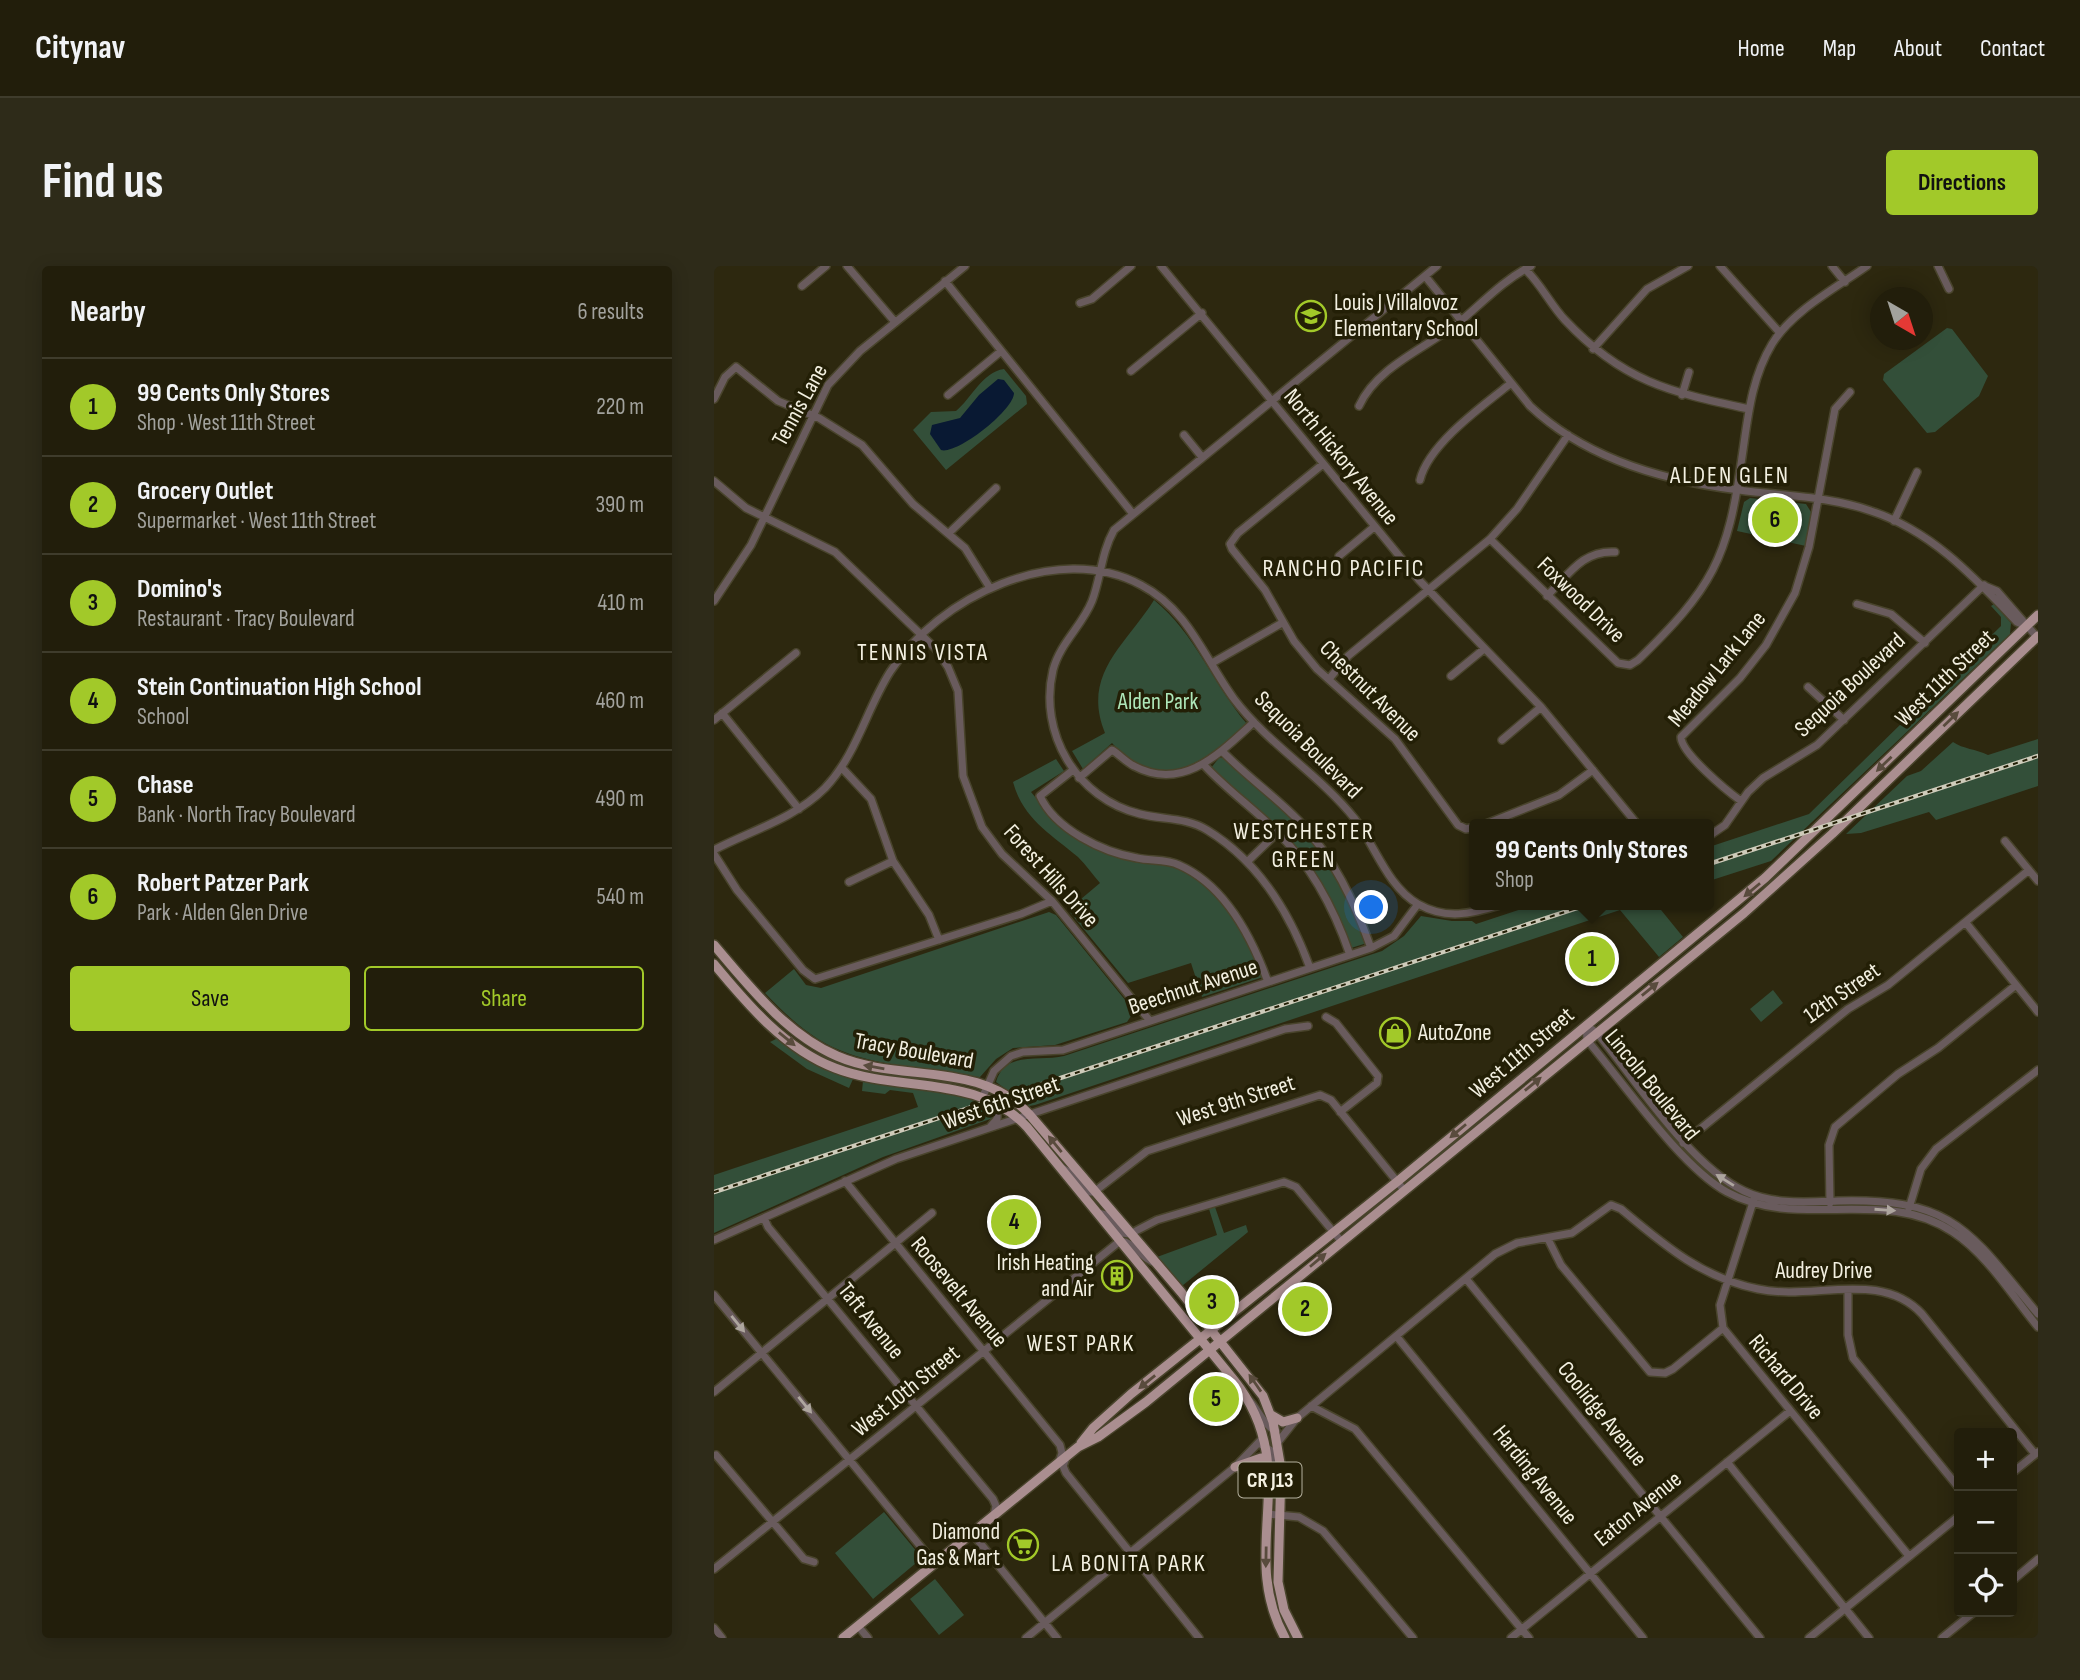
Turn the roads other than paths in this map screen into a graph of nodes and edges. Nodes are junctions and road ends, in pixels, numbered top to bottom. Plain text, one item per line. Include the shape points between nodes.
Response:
1 (826, 266) edge
2 (847, 266) edge
3 (965, 266) edge
4 (1131, 266) edge
5 (1161, 266) edge
6 (1437, 266) edge
7 (1688, 266) edge
8 (1720, 266) edge
9 (1832, 266) edge
10 (1867, 266) edge
11 (1938, 266) edge
12 (1528, 267) edge
13 (1425, 276) junction
14 (1845, 282) junction
15 (948, 284) junction
16 (802, 286) dead end
17 (1950, 289) dead end
18 (1080, 303) dead end
19 (1202, 313) junction
20 (1462, 320) junction
21 (895, 322) junction
22 (1780, 332) junction
23 (1593, 349) junction
24 (1000, 352) junction
25 (1131, 371) dead end
26 (1689, 372) dead end
27 (1510, 384) junction
28 (1850, 392) dead end
29 (948, 395) dead end
30 (1682, 395) junction
31 (714, 399) edge
32 (1270, 401) junction
33 (1359, 406) dead end
34 (1749, 409) junction
35 (812, 416) junction
36 (1184, 435) dead end
37 (1567, 435) junction
38 (1202, 457) junction
39 (1323, 464) junction
40 (1917, 472) dead end
41 (1420, 480) dead end
42 (714, 481) edge
43 (996, 488) dead end
44 (1738, 490) junction
45 (1817, 499) junction
46 (1133, 514) junction
47 (765, 516) junction
48 (1894, 521) junction
49 (1374, 527) junction
50 (950, 532) junction
51 (1490, 539) junction
52 (1615, 552) dead end
53 (1339, 556) dead end
54 (1100, 572) junction
55 (1984, 585) junction
56 (990, 588) junction
57 (1428, 589) junction
58 (1547, 596) junction
59 (714, 601) edge
60 (1857, 604) dead end
61 (2038, 615) edge
62 (1282, 623) junction
63 (2026, 626) junction
64 (921, 634) junction
65 (2037, 637) edge
66 (1925, 643) junction
67 (1484, 649) junction
68 (796, 653) dead end
69 (1212, 663) junction
70 (1451, 676) dead end
71 (1329, 679) junction
72 (1808, 687) dead end
73 (1541, 707) junction
74 (722, 713) junction
75 (714, 720) edge
76 (1844, 720) junction
77 (1254, 722) junction
78 (1502, 740) dead end
79 (1222, 751) junction
80 (1204, 765) junction
81 (842, 768) junction
82 (1593, 769) junction
83 (1073, 770) junction
84 (1079, 778) junction
85 (1741, 801) junction
86 (799, 809) junction
87 (1499, 819) edge
88 (1633, 819) edge
89 (1469, 828) edge
90 (1278, 832) junction
91 (1714, 833) edge
92 (2006, 841) dead end
93 (714, 852) edge
94 (893, 861) junction
95 (1247, 862) junction
96 (2029, 870) junction
97 (2038, 881) edge
98 (849, 882) dead end
99 (1052, 901) junction
100 (1418, 904) junction
101 (1482, 910) edge
102 (1966, 923) junction
103 (939, 940) junction
104 (714, 945) edge
105 (1371, 948) junction
106 (1350, 955) junction
107 (714, 964) edge
108 (1310, 968) junction
109 (1268, 982) junction
110 (2016, 985) junction
111 (2038, 1012) edge
112 (1326, 1017) dead end
113 (1150, 1021) junction
114 (1586, 1025) junction
115 (1308, 1026) dead end
116 (1597, 1033) junction
117 (1587, 1040) junction
118 (2038, 1070) edge
119 (986, 1085) junction
120 (982, 1096) junction
121 (997, 1103) junction
122 (1340, 1112) junction
123 (1029, 1114) junction
124 (1018, 1118) junction
125 (987, 1129) junction
126 (1685, 1141) junction
127 (1677, 1148) junction
128 (1059, 1167) junction
129 (845, 1181) junction
130 (1398, 1181) junction
131 (1404, 1190) junction
132 (1094, 1192) junction
133 (1754, 1199) junction
134 (1830, 1205) junction
135 (1909, 1208) junction
136 (932, 1213) dead end
137 (1097, 1213) junction
138 (764, 1218) junction
139 (1334, 1232) junction
140 (1130, 1234) junction
141 (1548, 1239) junction
142 (714, 1240) edge
143 (1120, 1241) junction
144 (1341, 1241) junction
145 (894, 1244) junction
146 (1157, 1263) junction
147 (1467, 1280) junction
148 (1727, 1281) junction
149 (1848, 1290) junction
150 (714, 1295) edge
151 (828, 1299) junction
152 (2038, 1300) edge
153 (2028, 1308) junction
154 (2038, 1314) edge
155 (2038, 1327) edge
156 (1723, 1328) junction
157 (1212, 1329) junction
158 (1397, 1337) junction
159 (1200, 1338) junction
160 (1221, 1341) junction
161 (1209, 1350) junction
162 (984, 1352) junction
163 (761, 1353) junction
164 (714, 1392) edge
165 (1248, 1399) junction
166 (1311, 1406) junction
167 (916, 1407) junction
168 (1790, 1411) junction
169 (1271, 1415) junction
170 (1297, 1418) junction
171 (1280, 1431) junction
172 (1262, 1446) junction
173 (1077, 1447) junction
174 (2037, 1453) edge
175 (716, 1455) dead end
176 (1063, 1459) junction
177 (850, 1461) junction
178 (1727, 1462) junction
179 (1269, 1466) junction
180 (1235, 1467) junction
181 (2017, 1469) edge
182 (1954, 1482) edge
183 (1281, 1489) junction
184 (1268, 1514) junction
185 (1279, 1515) junction
186 (994, 1516) junction
187 (1660, 1517) junction
188 (1954, 1520) edge
189 (774, 1522) junction
190 (972, 1533) junction
191 (1131, 1553) junction
192 (1909, 1556) junction
193 (2038, 1559) edge
194 (814, 1562) dead end
195 (935, 1564) junction
196 (714, 1569) edge
197 (1590, 1573) junction
198 (2017, 1577) edge
199 (1845, 1608) junction
200 (1968, 1617) edge
201 (1045, 1623) junction
202 (858, 1626) junction
203 (714, 1628) edge
204 (1522, 1629) junction
205 (722, 1638) edge
206 (843, 1638) edge
207 (868, 1638) edge
208 (1026, 1638) edge
209 (1057, 1638) edge
210 (1199, 1638) edge
211 (1285, 1638) edge
212 (1298, 1638) edge
213 (1413, 1638) edge
214 (1511, 1638) edge
215 (1530, 1638) edge
216 (1643, 1638) edge
217 (1760, 1638) edge
218 (1809, 1638) edge
219 (1869, 1638) edge
220 (1942, 1638) edge

1 - 16 street
2 - 21 street
3 - 15 street, Tennis Lane
4 - 18 street via 1092,299
5 - 19 street, North Hickory Avenue
6 - 13 street
7 - 23 street via 1647,289
8 - 22 street
9 - 14 street
10 - 14 street, Foxwood Drive
11 - 17 street
12 - 20 street
12 - 23 street via 1561,316
13 - 20 street
13 - 32 street
14 - 22 street, Foxwood Drive
15 - 21 street, Tennis Lane
15 - 24 street
19 - 25 street
19 - 32 street, North Hickory Avenue
20 - 27 street
20 - 33 street via 1426,342 1366,391
21 - 35 street, Tennis Lane via 839,371
22 - 34 street, Foxwood Drive via 1760,367
23 - 30 street via 1650,384
24 - 29 street
24 - 46 street
26 - 30 street
27 - 37 street via 1546,421
27 - 41 street via 1463,423 1423,466
28 - 45 street via 1835,410
30 - 34 street
31 - 35 street via 732,367 778,401
32 - 38 street
32 - 39 street, North Hickory Avenue
34 - 44 street, Foxwood Drive
35 - 47 street, Tennis Lane
35 - 50 street via 862,445 913,504
36 - 38 street
37 - 44 street via 1634,468
37 - 51 street via 1517,509
38 - 46 street
39 - 49 street, North Hickory Avenue
39 - 62 street, Chestnut Avenue via 1230,544 1265,590
40 - 48 street
42 - 47 street, Forest Hills Drive via 736,501
43 - 50 street
44 - 45 street
44 - 58 street, Foxwood Drive via 1712,577 1678,621 1630,665 1618,663
45 - 48 street via 1848,504
45 - 85 street, Meadow Lark Lane via 1802,572 1780,624 1740,678 1681,737 1684,748
46 - 54 street via 1114,530
47 - 59 street, Tennis Lane via 743,560
47 - 64 street, Forest Hills Drive via 835,552
48 - 55 street via 1959,562
49 - 53 street
49 - 57 street, North Hickory Avenue
50 - 56 street via 977,563
51 - 57 street
51 - 58 street, Foxwood Drive
52 - 58 street via 1593,553 1582,559
54 - 56 street, Sequoia Boulevard via 1028,575
54 - 69 street, Sequoia Boulevard via 1127,578 1171,605
54 - 83 street via 1088,610 1059,652 1049,691 1053,728
55 - 63 street via 1997,591
55 - 66 street, Sequoia Boulevard
56 - 64 street, Sequoia Boulevard via 961,603
57 - 67 street, North Hickory Avenue
57 - 71 street via 1348,656
60 - 66 street via 1891,614
61 - 63 main road, West 11th Street
62 - 69 street
62 - 71 street, Chestnut Avenue
63 - 65 street
63 -> 114 main road, West 11th Street via 1774,870
64 - 81 street, Sequoia Boulevard via 890,672
64 - 99 street, Forest Hills Drive via 943,658 958,691 963,776 977,817 1002,854
116 -> 65 main road, West 11th Street via 1787,875
66 - 76 street, Sequoia Boulevard
67 - 70 street
67 - 73 street, North Hickory Avenue
68 - 74 street
69 - 77 street, Sequoia Boulevard
71 - 89 street, Chestnut Avenue via 1395,739 1461,829
72 - 76 street
73 - 78 street
73 - 82 street, North Hickory Avenue
74 - 75 street
74 - 86 street
76 - 85 street, Sequoia Boulevard via 1817,745 1763,778
77 - 79 street
77 - 100 street, Sequoia Boulevard via 1340,803 1398,887
79 - 80 street
79 - 105 street via 1320,846 1351,895
80 - 84 street via 1176,774 1155,773 1112,750
80 - 90 street
81 - 86 street, Sequoia Boulevard
81 - 94 street via 871,799
82 - 87 street via 1559,795
82 - 88 street, North Hickory Avenue
83 - 84 street
83 - 109 street via 1040,796 1048,808 1081,836 1104,848 1177,863 1202,881 1242,927
84 - 95 street via 1114,804 1140,814 1196,824
85 - 91 street, Sequoia Boulevard
86 - 93 street, Sequoia Boulevard
90 - 95 street
90 - 106 street via 1326,897
92 - 96 street
93 - 103 street via 737,890 815,979
94 - 98 street
94 - 103 street via 929,915
95 - 108 street via 1286,914
96 - 97 street
96 - 102 street, 12th Street
99 - 103 street
99 - 113 street, Forest Hills Drive
100 - 101 street, Sequoia Boulevard via 1445,914
100 - 105 street, Beechnut Avenue via 1394,936
102 - 110 street
102 - 126 street, 12th Street via 1888,985 1848,1009
119 -> 104 main road, Tracy Boulevard via 868,1066 824,1050 785,1021
105 - 106 street, Beechnut Avenue
106 - 108 street, Beechnut Avenue
107 -> 120 main road, Tracy Boulevard via 771,1025 816,1060 869,1078
108 - 109 street, Beechnut Avenue
109 - 113 street, Beechnut Avenue
110 - 111 street
110 - 134 street via 1835,1127 1829,1145
112 - 122 street via 1336,1023 1378,1076 1377,1083
113 - 119 street, Beechnut Avenue via 1063,1050 1017,1054 999,1065
114 - 116 street, Lincoln Boulevard
114 - 117 street, Lincoln Boulevard
114 -> 130 main road, West 11th Street
115 - 123 street, West 6th Street via 1285,1029
116 - 117 main road, West 11th Street
116 - 126 street, Lincoln Boulevard
117 - 127 street, Lincoln Boulevard
131 -> 117 main road, West 11th Street
118 - 135 street via 1936,1149 1921,1169
119 - 120 street, Beechnut Avenue
119 - 123 main road, Tracy Boulevard via 1008,1095
120 - 121 main road, Tracy Boulevard
121 - 124 main road, Tracy Boulevard
121 - 125 street via 997,1119
122 - 130 street, West 9th Street
122 - 132 street, West 9th Street via 1326,1097 1314,1096 1147,1151
123 - 124 street, West 6th Street
132 -> 123 main road, Tracy Boulevard
124 - 125 street, West 6th Street
124 - 128 main road, Tracy Boulevard
125 - 129 street, West 6th Street
126 - 127 street, 12th Street
133 -> 126 street, Lincoln Boulevard via 1714,1174
127 - 133 street, Lincoln Boulevard via 1710,1181
128 - 132 street
128 - 137 main road, Tracy Boulevard
129 - 138 street, West 6th Street
129 - 145 street, Roosevelt Avenue
130 - 131 street, West 9th Street
130 - 139 main road, West 11th Street
131 - 144 main road, West 11th Street
132 - 140 main road, Tracy Boulevard
133 - 134 street, Lincoln Boulevard
133 - 148 street, Richard Drive
134 - 135 street, Lincoln Boulevard via 1872,1200
135 - 153 street, Lincoln Boulevard via 1967,1243
136 - 145 street
137 - 140 street
137 - 143 main road, Tracy Boulevard
138 - 142 street, West 6th Street
138 - 151 street, Taft Avenue
139 - 140 street via 1296,1187 1284,1182 1157,1220
139 - 144 street
139 - 157 main road, West 11th Street
140 - 146 main road, Tracy Boulevard
141 - 147 street via 1505,1248
141 - 148 street, Audrey Drive via 1572,1233 1611,1205 1672,1253
141 - 156 street via 1561,1265 1650,1372 1673,1369
143 - 146 street
143 - 159 main road, Tracy Boulevard
143 - 162 street, West 10th Street
160 -> 144 main road, West 11th Street
145 - 151 street
145 - 162 street, Roosevelt Avenue
146 - 157 main road, Tracy Boulevard
147 - 158 street
147 - 187 street, Coolidge Avenue
148 - 149 street, Audrey Drive via 1773,1292
148 - 156 street, Richard Drive via 1720,1305
149 - 174 street, Audrey Drive via 1890,1291 1911,1302
149 - 182 street via 1853,1358
150 -> 163 street
151 - 163 street
151 - 167 street, Taft Avenue
152 - 153 street
153 - 154 street, Lincoln Boulevard
153 - 155 street, Lincoln Boulevard
156 - 168 street, Richard Drive
157 - 159 main road, West 11th Street
157 - 160 main road, Tracy Boulevard
158 - 166 street
158 - 197 street, Harding Avenue
159 - 161 main road, CR J13
159 -> 173 main road, West 11th Street via 1121,1403
160 - 161 main road, West 11th Street
169 -> 160 main road, CR J13 via 1260,1389
161 - 165 main road, CR J13
161 - 173 main road, West 11th Street via 1140,1407
162 - 167 street, West 10th Street
162 - 176 street, Roosevelt Avenue via 1060,1445
163 - 164 street
163 -> 177 street
165 - 171 street via 1268,1426
165 - 172 main road, CR J13 via 1264,1436
166 - 170 street
166 - 204 street via 1355,1429
167 - 177 street, West 10th Street
167 - 186 street, Taft Avenue via 993,1499
168 - 178 street, Eaton Avenue
168 - 192 street, Richard Drive
169 - 170 main road via 1283,1422
169 - 171 main road, CR J13
170 - 171 street
171 - 183 main road, CR J13
172 - 179 main road, CR J13
172 - 180 street
172 - 183 street via 1273,1454
173 - 176 main road, West 11th Street
174 - 181 street
175 - 189 street
176 - 186 main road, West 11th Street
176 - 191 street, Roosevelt Avenue via 1066,1473
177 - 189 street, West 10th Street
177 - 195 street
178 - 187 street, Eaton Avenue
178 - 199 street
179 - 180 main road via 1256,1458
179 - 184 main road, CR J13
180 - 191 street
183 - 185 main road, CR J13
184 - 185 street
184 -> 211 main road, CR J13 via 1267,1586
185 - 212 main road, CR J13 via 1278,1582 1284,1610
185 - 213 street via 1303,1519 1323,1531
186 - 190 main road, West 11th Street
187 - 197 street, Eaton Avenue
187 - 217 street, Coolidge Avenue
188 - 192 street
189 - 194 street via 804,1559
189 - 196 street, West 10th Street
190 - 195 main road, West 11th Street
190 - 201 street
191 - 201 street
191 - 210 street, Roosevelt Avenue
192 - 199 street
193 - 198 street
195 - 202 main road, West 11th Street
197 - 204 street, Eaton Avenue
197 - 216 street, Harding Avenue
199 - 218 street
199 - 219 street
200 - 220 street
201 - 208 street
201 - 209 street
202 - 206 main road, West 11th Street
202 - 207 street
203 - 205 street
204 - 214 street, Eaton Avenue
204 - 215 street

